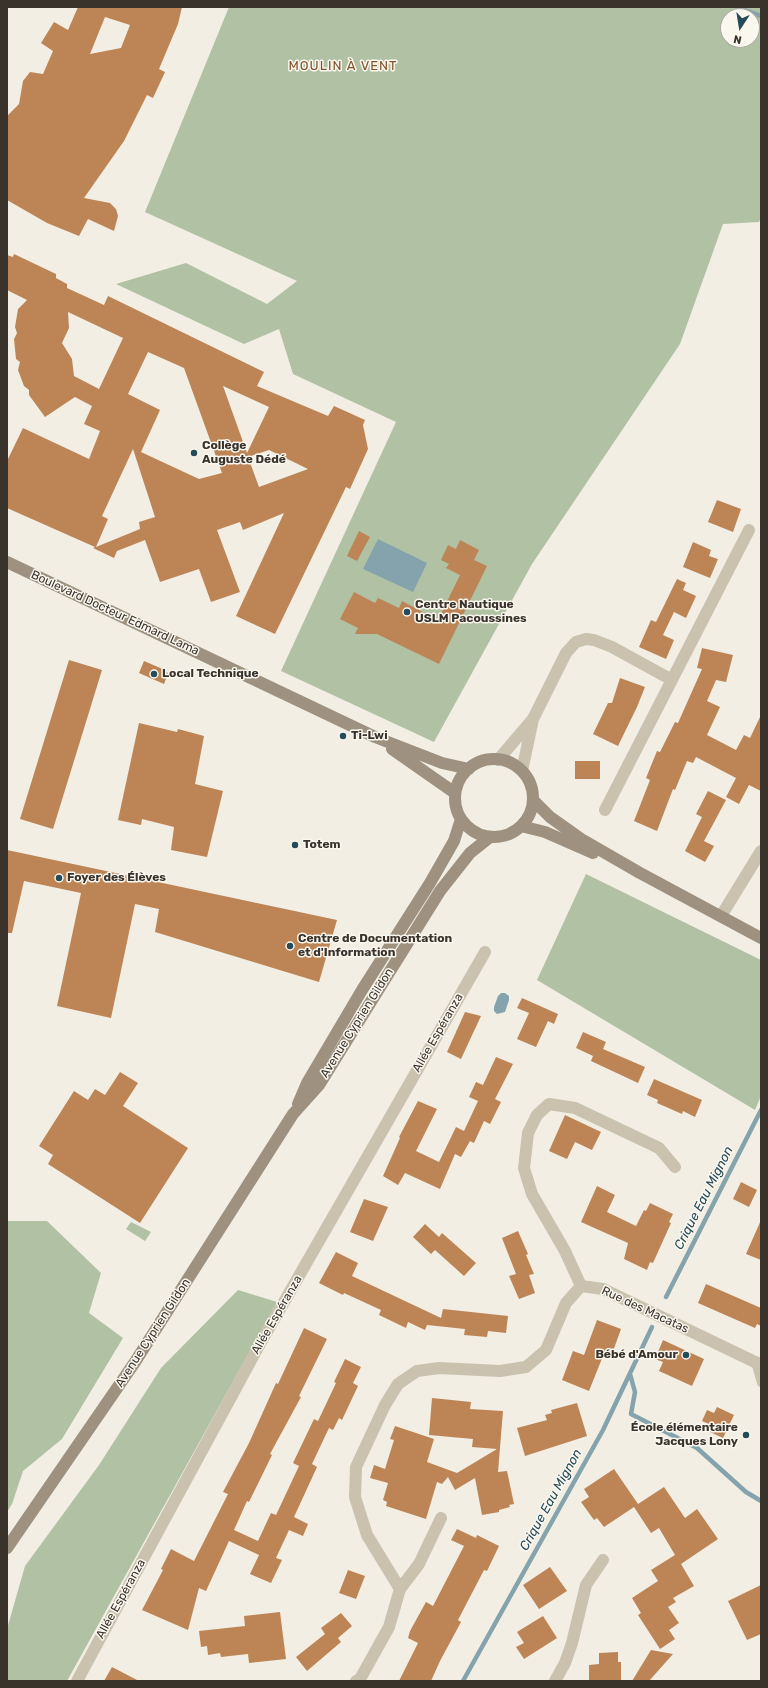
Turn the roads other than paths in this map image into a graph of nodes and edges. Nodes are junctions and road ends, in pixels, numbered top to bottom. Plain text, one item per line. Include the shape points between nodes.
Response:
1 (749, 530) dead end
2 (7, 562) edge
3 (672, 680) junction
4 (532, 720) junction
5 (375, 736) junction
6 (498, 760) junction
7 (469, 769) junction
8 (522, 771) junction
9 (455, 793) junction
10 (533, 800) junction
11 (605, 810) dead end
12 (461, 819) junction
13 (521, 826) junction
14 (490, 837) junction
15 (761, 851) edge
16 (640, 873) junction
17 (721, 916) junction
18 (761, 938) edge
19 (485, 952) dead end
20 (293, 1114) junction
21 (675, 1167) dead end
22 (581, 1286) junction
23 (758, 1363) edge
24 (761, 1383) edge
25 (441, 1518) dead end
26 (7, 1548) edge
27 (603, 1560) dead end
28 (400, 1589) junction
29 (77, 1681) edge
30 (356, 1681) edge
31 (555, 1681) edge

1 - 3 street
2 - 5 street, Boulevard Docteur Edmard Lama
3 - 4 street via 612,647 594,640 579,640 566,653
3 - 11 street
4 - 6 street
4 - 8 street
5 - 7 street, Boulevard Docteur Edmard Lama via 442,763
5 - 9 street, Boulevard Docteur Edmard Lama
6 - 7 street via 482,761
6 - 8 street via 508,762
7 - 9 street via 460,780
8 - 10 street via 530,782
9 - 12 street via 457,811
10 - 13 street via 530,813
10 - 16 street via 550,817
12 - 14 street via 476,833
12 - 20 street, Avenue Cyprien Gildon via 454,841 307,1083
13 - 14 street via 505,836
13 - 16 street via 545,832
14 - 20 street, Avenue Cyprien Gildon via 470,853 440,891 318,1085
15 - 17 street
16 - 17 street
17 - 18 street
19 - 29 street, Allée Espéranza via 261,1342
20 - 26 street, Avenue Cyprien Gildon via 134,1362
21 - 22 street via 659,1148 575,1108 549,1104 537,1115 528,1133 524,1168 532,1194 565,1251
22 - 23 street, Rue des Macatas via 603,1289
22 - 28 street via 566,1303 546,1350 526,1367 500,1371 439,1368 417,1371 398,1384 385,1405 356,1467 355,1497 367,1535
23 - 24 lane
25 - 28 street via 419,1564
27 - 31 street via 586,1585 572,1643
28 - 30 street via 389,1627 360,1679

